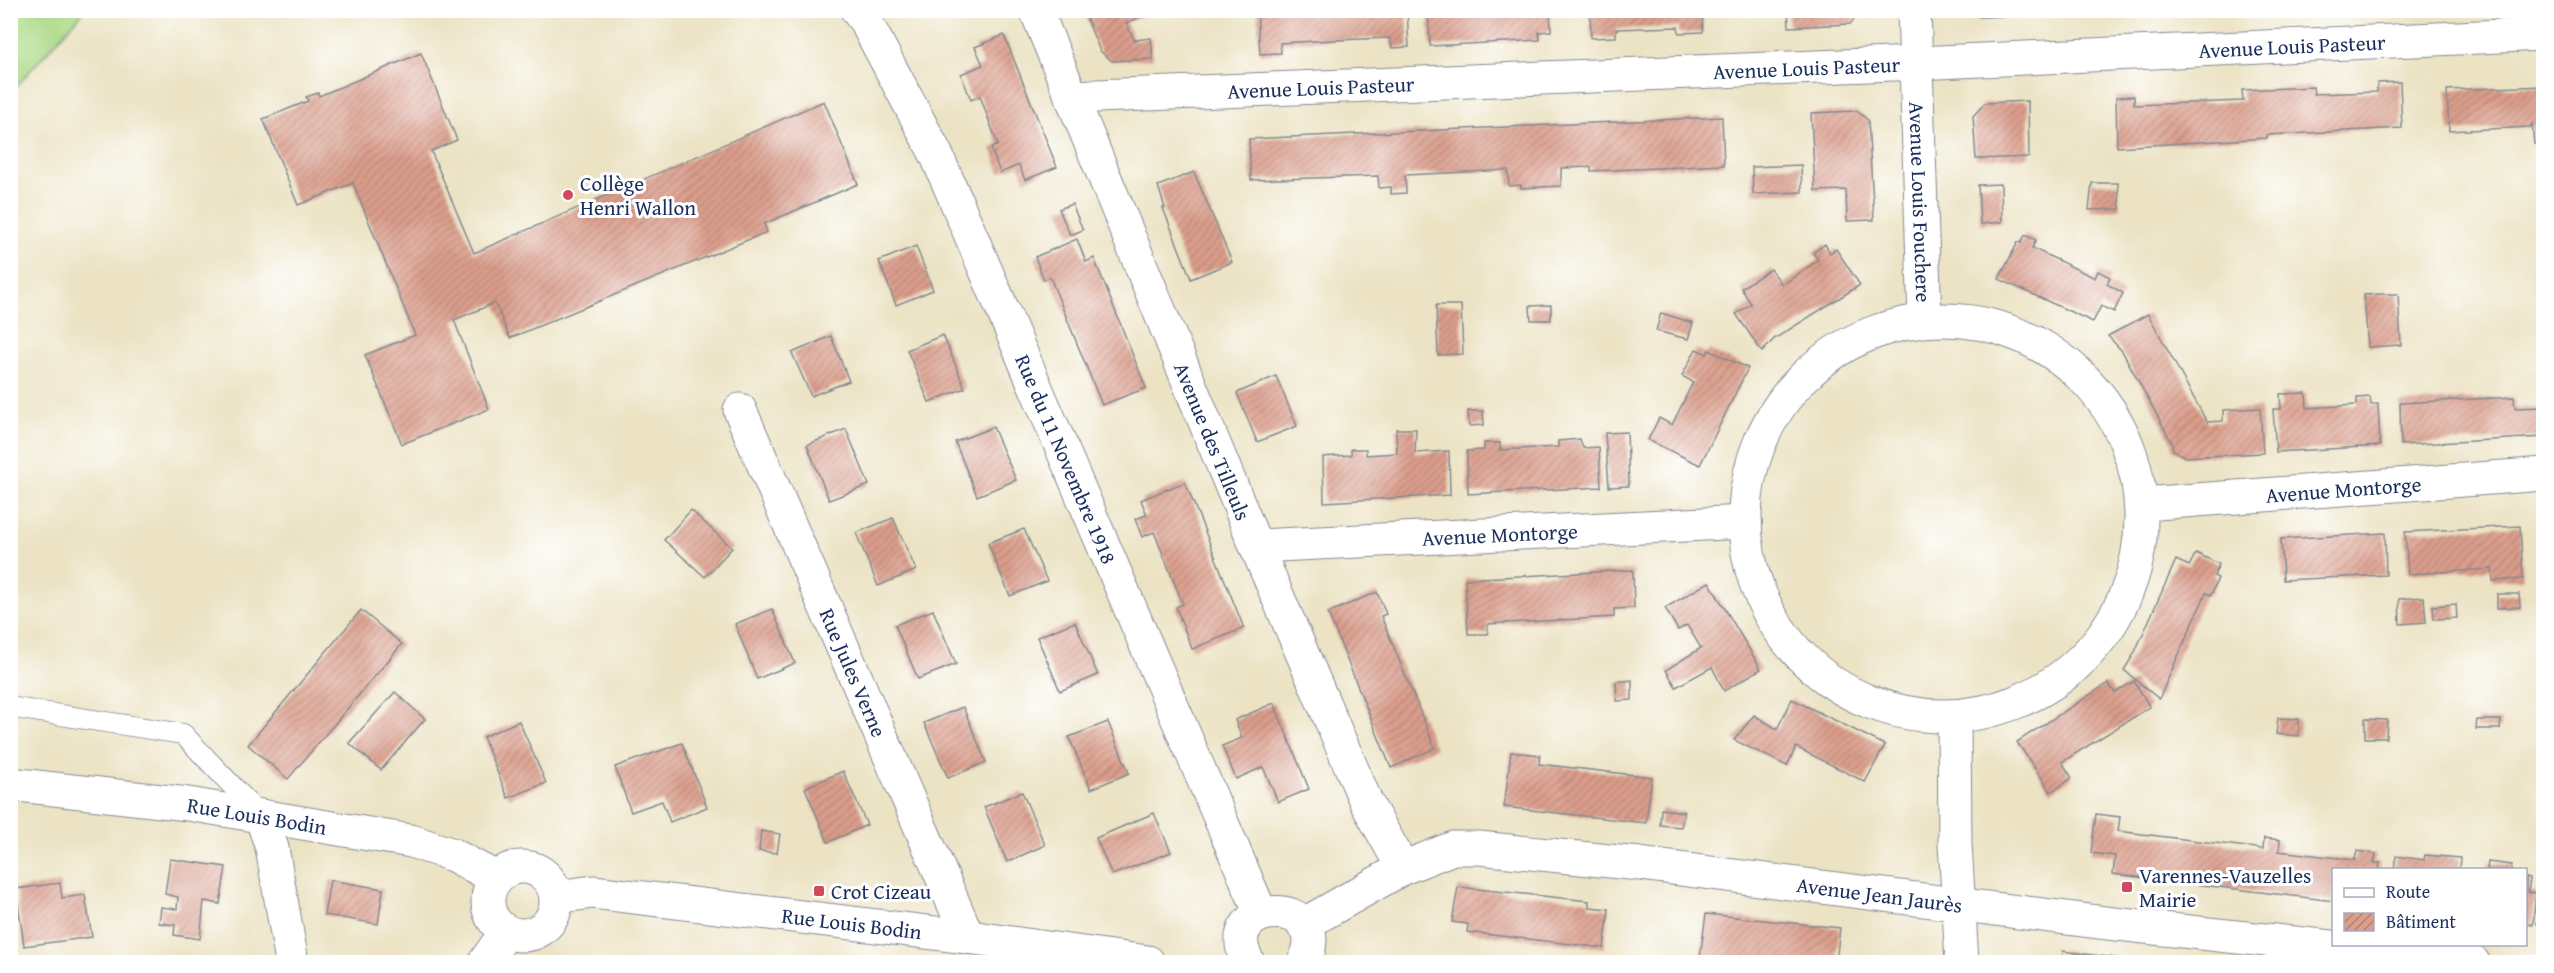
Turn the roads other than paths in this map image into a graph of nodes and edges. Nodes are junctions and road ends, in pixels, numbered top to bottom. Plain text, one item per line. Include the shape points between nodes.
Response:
1 (857, 10) edge
2 (1036, 10) edge
3 (1914, 10) edge
4 (2544, 34) edge
5 (1917, 63) junction
6 (1071, 97) junction
7 (1925, 320) junction
8 (740, 410) dead end
9 (2544, 474) edge
10 (2143, 504) junction
11 (1745, 522) junction
12 (1256, 546) junction
13 (10, 712) edge
14 (1954, 717) junction
15 (10, 784) edge
16 (261, 816) junction
17 (1402, 868) junction
18 (496, 878) junction
19 (556, 897) junction
20 (1958, 905) junction
21 (1261, 915) junction
22 (506, 932) junction
23 (968, 937) junction
24 (1308, 950) edge
25 (291, 963) edge
26 (485, 963) edge
27 (1148, 963) edge
28 (1248, 963) edge
29 (1962, 963) edge
30 (2473, 963) edge

1 - 21 street, Rue du 11 Novembre 1918 via 936,154
2 - 6 street, Avenue des Tilleuls
3 - 5 street, Avenue Louis Fouchere
4 - 5 street, Avenue Louis Pasteur
5 - 6 street, Avenue Louis Pasteur
5 - 7 street, Avenue Louis Fouchere
6 - 12 street, Avenue des Tilleuls
7 - 10 street via 1973,320 2037,341 2091,382 2127,439
7 - 11 street via 1855,338 1811,369 1776,410 1753,458
8 - 23 street, Rue Jules Verne
9 - 10 street, Avenue Montorge
10 - 14 street via 2137,567 2112,624 2071,671 2017,703
11 - 12 street, Avenue Montorge
11 - 14 street via 1751,570 1774,624 1812,669 1862,700 1885,709
12 - 17 street, Avenue des Tilleuls via 1367,804
13 - 16 lane via 15,708 183,734
14 - 20 street
15 - 16 street, Rue Louis Bodin
16 - 18 street, Rue Louis Bodin via 411,841 453,855
16 - 25 street via 272,848
17 - 20 street, Avenue Jean Jaurès via 1454,848 1479,848 1640,864
17 - 24 street, Avenue Jean Jaurès
18 - 19 street via 505,870 526,866 537,870 553,886
18 - 22 street via 490,886 488,908
19 - 22 street via 552,918 537,932
19 - 23 street, Rue Louis Bodin via 593,892
20 - 29 street
20 - 30 street, Avenue Jean Jaurès
21 - 24 street via 1272,911 1295,917
21 - 28 street via 1245,931 1243,954
22 - 26 street
23 - 27 street, Rue Louis Bodin

